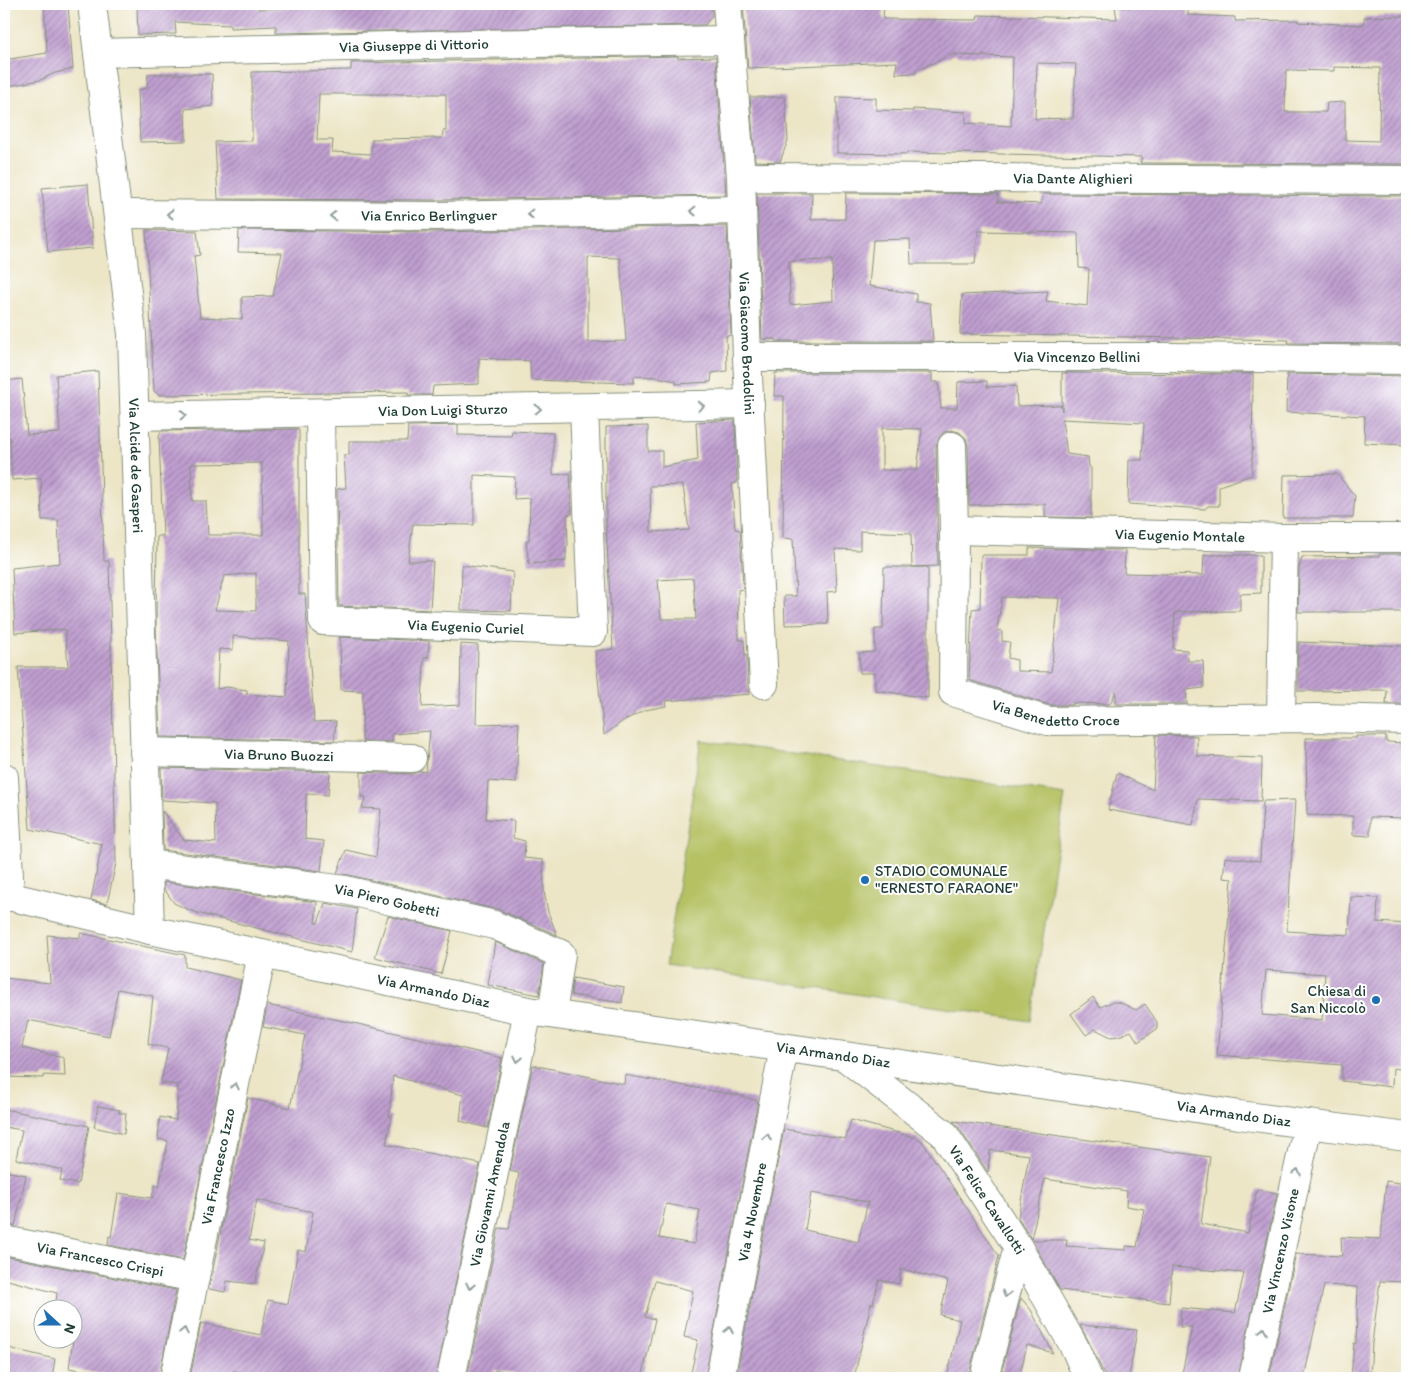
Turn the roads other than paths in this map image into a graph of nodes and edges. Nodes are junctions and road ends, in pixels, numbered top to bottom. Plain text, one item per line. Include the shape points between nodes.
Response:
1 (92, 4) edge
2 (726, 4) edge
3 (730, 40) junction
4 (98, 54) junction
5 (741, 177) junction
6 (1407, 180) edge
7 (742, 210) junction
8 (118, 214) junction
9 (747, 357) junction
10 (1407, 360) edge
11 (750, 404) junction
12 (584, 408) junction
13 (320, 413) junction
14 (135, 416) junction
15 (952, 446) dead end
16 (954, 530) junction
17 (1284, 538) junction
18 (1407, 538) edge
19 (764, 684) dead end
20 (1281, 718) junction
21 (1407, 720) edge
22 (144, 752) junction
23 (412, 758) dead end
24 (4, 777) edge
25 (148, 864) junction
26 (6, 897) edge
27 (150, 930) junction
28 (262, 954) junction
29 (540, 1013) junction
30 (784, 1048) junction
31 (844, 1056) junction
32 (1308, 1124) junction
33 (1407, 1137) edge
34 (4, 1240) edge
35 (1018, 1247) junction
36 (195, 1278) junction
37 (174, 1378) edge
38 (451, 1378) edge
39 (720, 1378) edge
40 (984, 1378) edge
41 (1088, 1378) edge
42 (1253, 1378) edge

1 - 4 street, Via Alcide de Gasperi
2 - 3 street, Via Giacomo Brodolini
3 - 4 street, Via Giuseppe di Vittorio
3 - 5 street, Via Giacomo Brodolini
4 - 8 street, Via Alcide de Gasperi
5 - 6 street, Via Dante Alighieri
5 - 7 street, Via Giacomo Brodolini
7 -> 8 street, Via Enrico Berlinguer via 437,216
7 - 9 street, Via Giacomo Brodolini
8 - 14 street, Via Alcide de Gasperi via 132,334
9 - 10 street, Via Vincenzo Bellini
9 - 11 street, Via Giacomo Brodolini
12 -> 11 street, Via Don Luigi Sturzo
11 - 19 street, Via Giacomo Brodolini
13 -> 12 street, Via Don Luigi Sturzo
12 - 13 street, Via Eugenio Curiel via 593,632 323,621
14 -> 13 street, Via Don Luigi Sturzo
14 - 22 street, Via Alcide de Gasperi
15 - 16 street, Via Benedetto Croce
16 - 17 street, Via Eugenio Montale
16 - 20 street, Via Benedetto Croce via 953,692 1048,721
17 - 18 street, Via Eugenio Montale
17 - 20 street
20 - 21 street, Via Benedetto Croce
22 - 23 street, Via Bruno Buozzi
22 - 25 street, Via Alcide de Gasperi
24 - 26 street
25 - 27 street, Via Alcide de Gasperi
25 - 29 street, Via Piero Gobetti via 345,890 494,926 561,954
26 - 27 street, Via Armando Diaz
27 - 28 street, Via Armando Diaz
28 - 29 street, Via Armando Diaz
36 -> 28 street, Via Francesco Izzo
29 - 30 street, Via Armando Diaz
29 -> 38 street, Via Giovanni Amendola
30 - 31 street, Via Armando Diaz
39 -> 30 street, Via 4 Novembre
31 - 32 street, Via Armando Diaz
31 - 35 street, Via Felice Cavallotti via 944,1134
32 - 33 street, Via Armando Diaz
42 -> 32 street, Via Vincenzo Visone
34 - 36 street, Via Francesco Crispi
35 -> 40 street
35 - 41 street, Via Felice Cavallotti via 1075,1348
37 -> 36 street, Via Francesco Izzo

